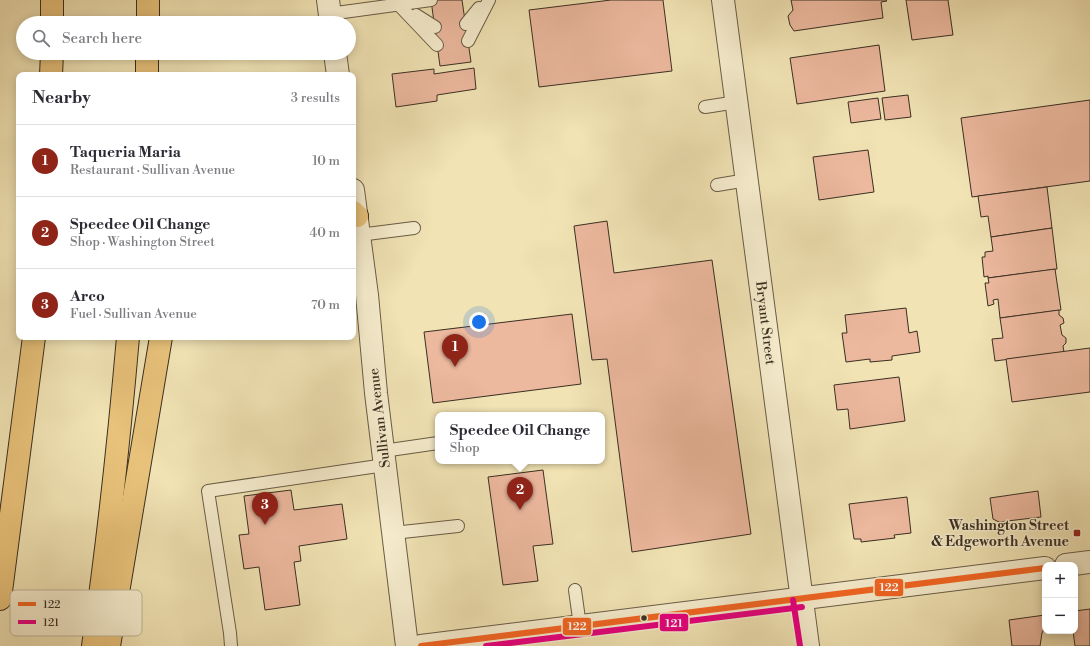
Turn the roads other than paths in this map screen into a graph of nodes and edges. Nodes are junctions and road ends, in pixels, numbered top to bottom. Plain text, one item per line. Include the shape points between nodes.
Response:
1 (52, 0) edge
2 (148, 0) edge
3 (431, 0) edge
4 (488, 0) edge
5 (724, 0) edge
6 (402, 2) edge
7 (329, 12) edge
8 (52, 16) edge
9 (148, 16) edge
10 (466, 24) dead end
11 (435, 28) dead end
12 (468, 41) dead end
13 (437, 44) dead end
14 (52, 60) edge
15 (147, 60) edge
16 (336, 60) edge
17 (51, 72) edge
18 (147, 72) edge
19 (338, 72) edge
20 (737, 102) junction
21 (705, 107) dead end
22 (747, 180) junction
23 (716, 185) dead end
24 (356, 221) edge
25 (414, 228) dead end
26 (34, 340) edge
27 (128, 340) edge
28 (160, 340) edge
29 (435, 444) edge
30 (384, 458) junction
31 (458, 526) dead end
32 (393, 533) junction
33 (1090, 562) edge
34 (1078, 564) edge
35 (1042, 568) edge
36 (101, 590) edge
37 (118, 590) edge
38 (575, 590) dead end
39 (0, 599) edge
40 (801, 599) junction
41 (580, 626) junction
42 (95, 636) edge
43 (111, 636) edge
44 (93, 646) edge
45 (109, 646) edge
46 (231, 646) edge
47 (407, 646) edge
48 (421, 646) edge
49 (808, 646) edge

1 - 8 highway
2 - 9 highway
3 - 6 lane
4 - 10 lane
4 - 12 lane
5 - 20 street, Bryant Street
6 - 7 lane
6 - 11 lane
6 - 13 lane
14 - 17 highway
15 - 18 highway
16 - 19 street
20 - 21 lane
20 - 22 street, Bryant Street
22 - 23 lane
22 - 40 street, Bryant Street
24 - 25 lane
24 - 30 street, Sullivan Avenue via 367,295
26 - 39 highway
27 - 36 highway
28 - 37 highway
29 - 30 lane
30 - 32 street, Sullivan Avenue
30 - 46 lane via 208,490
31 - 32 lane
32 - 47 street, Sullivan Avenue
33 - 34 street
35 - 40 street
38 - 41 lane
40 - 41 street
40 - 49 street, Bryant Street
41 - 48 street
42 - 44 highway
43 - 45 highway

